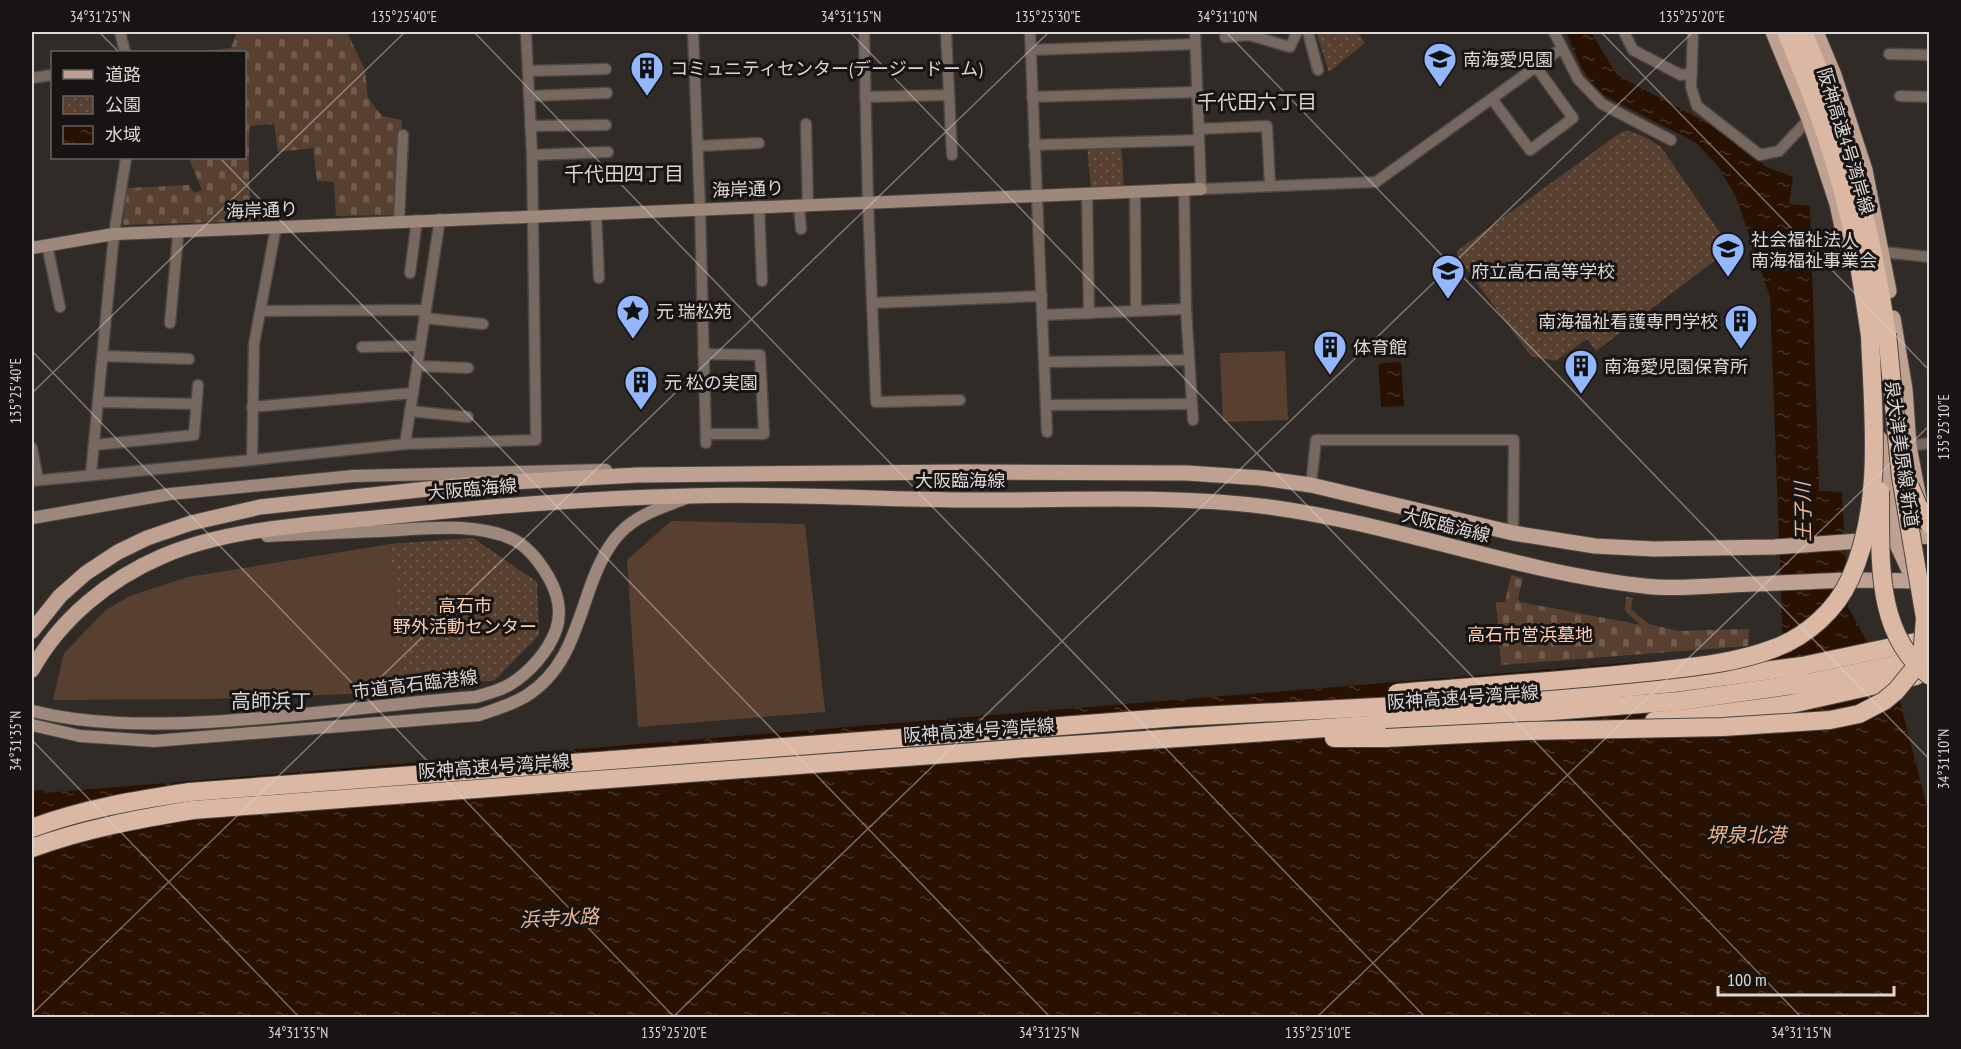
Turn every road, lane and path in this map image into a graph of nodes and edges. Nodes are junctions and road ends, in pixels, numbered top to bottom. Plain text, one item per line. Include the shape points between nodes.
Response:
1 (120, 32) edge
2 (526, 32) edge
3 (693, 32) edge
4 (864, 32) edge
5 (946, 32) edge
6 (1030, 32) edge
7 (1195, 32) edge
8 (1297, 32) edge
9 (1308, 32) edge
10 (1554, 32) edge
11 (1624, 32) edge
12 (1693, 32) edge
13 (1773, 32) edge
14 (1786, 32) edge
15 (1803, 32) edge
16 (1816, 32) edge
17 (1225, 37) dead end
18 (1195, 44) junction
19 (1562, 48) junction
20 (1031, 50) junction
21 (125, 51) edge
22 (1889, 54) dead end
23 (1929, 55) edge
24 (1536, 67) junction
25 (606, 69) dead end
26 (1318, 70) dead end
27 (528, 71) junction
28 (1692, 73) junction
29 (51, 75) edge
30 (32, 78) edge
31 (1197, 92) junction
32 (607, 93) dead end
33 (949, 95) junction
34 (529, 96) junction
35 (1900, 96) dead end
36 (1032, 97) junction
37 (1929, 97) edge
38 (865, 98) junction
39 (1492, 99) junction
40 (1809, 119) junction
41 (806, 124) dead end
42 (606, 125) dead end
43 (530, 126) junction
44 (1199, 134) junction
45 (403, 135) dead end
46 (1671, 140) dead end
47 (759, 143) dead end
48 (1034, 145) junction
49 (698, 146) junction
50 (608, 152) dead end
51 (532, 155) junction
52 (952, 155) dead end
53 (126, 159) edge
54 (1270, 186) junction
55 (1184, 189) junction
56 (1201, 189) junction
57 (1135, 192) junction
58 (1087, 194) junction
59 (1038, 196) junction
60 (868, 202) junction
61 (804, 205) junction
62 (759, 206) junction
63 (700, 208) junction
64 (596, 213) junction
65 (532, 215) junction
66 (440, 219) junction
67 (417, 220) junction
68 (399, 221) junction
69 (276, 227) junction
70 (801, 230) dead end
71 (114, 234) junction
72 (178, 236) dead end
73 (47, 245) junction
74 (32, 248) edge
75 (1882, 252) junction
76 (1929, 258) edge
77 (410, 273) dead end
78 (599, 278) dead end
79 (762, 281) dead end
80 (1042, 296) junction
81 (873, 303) junction
82 (60, 307) dead end
83 (1186, 309) junction
84 (261, 311) junction
85 (1136, 311) junction
86 (1089, 313) junction
87 (425, 314) junction
88 (1043, 315) junction
89 (170, 323) dead end
90 (483, 324) dead end
91 (1878, 335) junction
92 (420, 346) junction
93 (362, 347) dead end
94 (704, 354) junction
95 (103, 356) junction
96 (189, 359) dead end
97 (1189, 360) junction
98 (1045, 362) junction
99 (417, 366) junction
100 (468, 368) dead end
101 (198, 385) dead end
102 (414, 393) junction
103 (960, 400) dead end
104 (98, 402) junction
105 (196, 404) junction
106 (1192, 404) junction
107 (1047, 405) junction
108 (252, 407) junction
109 (410, 411) junction
110 (468, 417) dead end
111 (1193, 420) dead end
112 (1047, 432) dead end
113 (1929, 443) edge
114 (405, 444) junction
115 (94, 445) junction
116 (1909, 446) junction
117 (32, 450) edge
118 (252, 460) junction
119 (91, 474) junction
120 (728, 474) junction
121 (35, 481) edge
122 (1311, 485) junction
123 (693, 495) junction
124 (32, 518) edge
125 (1513, 532) junction
126 (1928, 532) edge
127 (223, 537) junction
128 (1894, 538) junction
129 (1929, 580) edge
130 (1914, 581) junction
131 (1929, 627) edge
132 (32, 631) edge
133 (1929, 639) edge
134 (1929, 657) edge
135 (32, 670) edge
136 (1738, 675) junction
137 (1929, 675) edge
138 (32, 711) edge
139 (1179, 717) junction
140 (32, 725) edge
141 (1526, 731) junction
142 (1027, 748) junction
143 (32, 828) edge
144 (32, 848) edge

1 - 21 street
2 - 27 street
3 - 49 street
4 - 38 street
5 - 33 street
6 - 20 street
7 - 18 street
8 - 17 street via 1290,47 1249,35
9 - 26 street
10 - 19 street
11 - 28 street via 1633,50 1681,75
12 - 28 street
13 - 40 main road, 泉大津美原線 新道
14 - 91 highway, 阪神高速4号湾岸線 via 1808,83 1838,174
15 - 91 highway, 阪神高速4号湾岸線 via 1854,169 1873,248
16 - 75 main road, 泉大津美原線 新道 via 1865,170
18 - 20 street
18 - 31 street
19 - 24 street
19 - 46 street via 1578,79 1602,104
20 - 36 street
22 - 23 street
24 - 39 street
24 - 39 street via 1573,118 1530,150
25 - 27 street
27 - 34 street
28 - 40 street via 1691,87 1697,106 1760,154 1779,151
29 - 30 street
31 - 36 street
31 - 44 street
32 - 34 street
33 - 38 street
33 - 52 street
34 - 43 street
35 - 37 street
36 - 48 street
38 - 60 street
39 - 54 street via 1376,182
40 - 128 main road, 泉大津美原線 新道 via 1837,204 1860,310
41 - 61 street
42 - 43 street
43 - 51 street
44 - 48 street
44 - 54 street via 1267,126
44 - 56 street
45 - 68 street
47 - 49 street
48 - 59 street
49 - 63 street
50 - 51 street
51 - 65 street
53 - 71 street
54 - 56 street
55 - 56 street, 海岸通り
55 - 57 street, 海岸通り
55 - 83 street
57 - 58 street, 海岸通り
57 - 85 street
58 - 59 street, 海岸通り
58 - 86 street
59 - 60 street, 海岸通り
59 - 80 street
60 - 61 street, 海岸通り
60 - 81 street
61 - 62 street, 海岸通り
61 - 70 street
62 - 63 street, 海岸通り
62 - 79 street
63 - 64 street, 海岸通り
63 - 94 street
64 - 65 street, 海岸通り
64 - 78 street
65 - 66 street, 海岸通り
65 - 114 street via 536,440
66 - 67 street, 海岸通り
66 - 87 street
67 - 68 street, 海岸通り
67 - 77 street
68 - 69 street, 海岸通り
69 - 71 street, 海岸通り
69 - 84 street
71 - 73 street, 海岸通り
71 - 95 street
72 - 89 street
73 - 74 street, 海岸通り
73 - 82 street
75 - 76 street
75 - 116 main road, 泉大津美原線 新道 via 1905,389
80 - 81 street
80 - 88 street
81 - 103 street via 876,402
83 - 85 street
83 - 97 street
84 - 87 street
84 - 108 street via 254,344
85 - 86 street
86 - 88 street
87 - 90 street
87 - 92 street
88 - 98 street
91 - 126 highway, bridge via 1909,482
91 - 137 highway, bridge via 1877,415 1885,597 1903,647
91 - 139 highway, bridge via 1872,480 1861,546 1841,596 1820,621 1791,641 1757,654 1678,668
91 - 141 highway, bridge via 1925,618 1923,645 1905,681 1872,708 1830,720
92 - 93 street
92 - 99 street
94 - 94 street via 760,355 764,434 706,438
95 - 96 street
95 - 104 street
97 - 98 street
97 - 106 street
98 - 107 street
99 - 100 street
99 - 102 street
101 - 105 street
102 - 108 street
102 - 109 street
104 - 105 street
104 - 115 street
105 - 115 street via 194,435
106 - 107 street
106 - 111 street
107 - 112 street
108 - 118 street
109 - 110 street
109 - 114 street
113 - 116 street
114 - 118 street
115 - 119 street
116 - 126 main road, 泉大津美原線 新道
117 - 121 street
118 - 119 street
119 - 121 street
120 - 122 main road, 大阪臨海線 via 1187,473
120 - 124 street via 579,470 353,476 170,494
120 - 132 main road, 大阪臨海線 via 474,484 260,507 191,523 118,552 60,596
122 - 125 main road, 大阪臨海線
122 - 125 street via 1316,440 1514,440
123 - 127 main road, 大阪臨海線 via 498,506
123 - 130 main road, 大阪臨海線 via 1187,500 1324,515 1521,564 1650,587
123 - 140 street, 市道高石臨港線 via 640,517 621,532 599,564 561,662 525,697 479,715 154,741 80,736
125 - 128 main road, 大阪臨海線 via 1595,546 1642,549 1774,547
126 - 128 main road, 大阪臨海線
126 - 130 main road, 泉大津美原線 新道
127 - 135 main road, 大阪臨海線 via 163,556 114,582 50,640
127 - 138 street, 市道高石臨港線 via 450,528 499,535 517,542 543,567 558,601 556,629 549,645 525,673 508,686 475,697 256,719 159,724 94,722
128 - 130 main road, 泉大津美原線 新道
129 - 130 main road, 大阪臨海線
131 - 136 highway, bridge
133 - 136 highway, 阪神高速4号湾岸線, bridge via 1802,666
134 - 142 highway, 阪神高速4号湾岸線, bridge via 1808,682 1679,701
136 - 139 highway, 阪神高速4号湾岸線 via 1397,706
137 - 141 highway, bridge via 1759,709
139 - 143 highway, 阪神高速4号湾岸線 via 201,791 85,811
141 - 142 highway, bridge
142 - 144 highway, 阪神高速4号湾岸線 via 193,810 94,829

